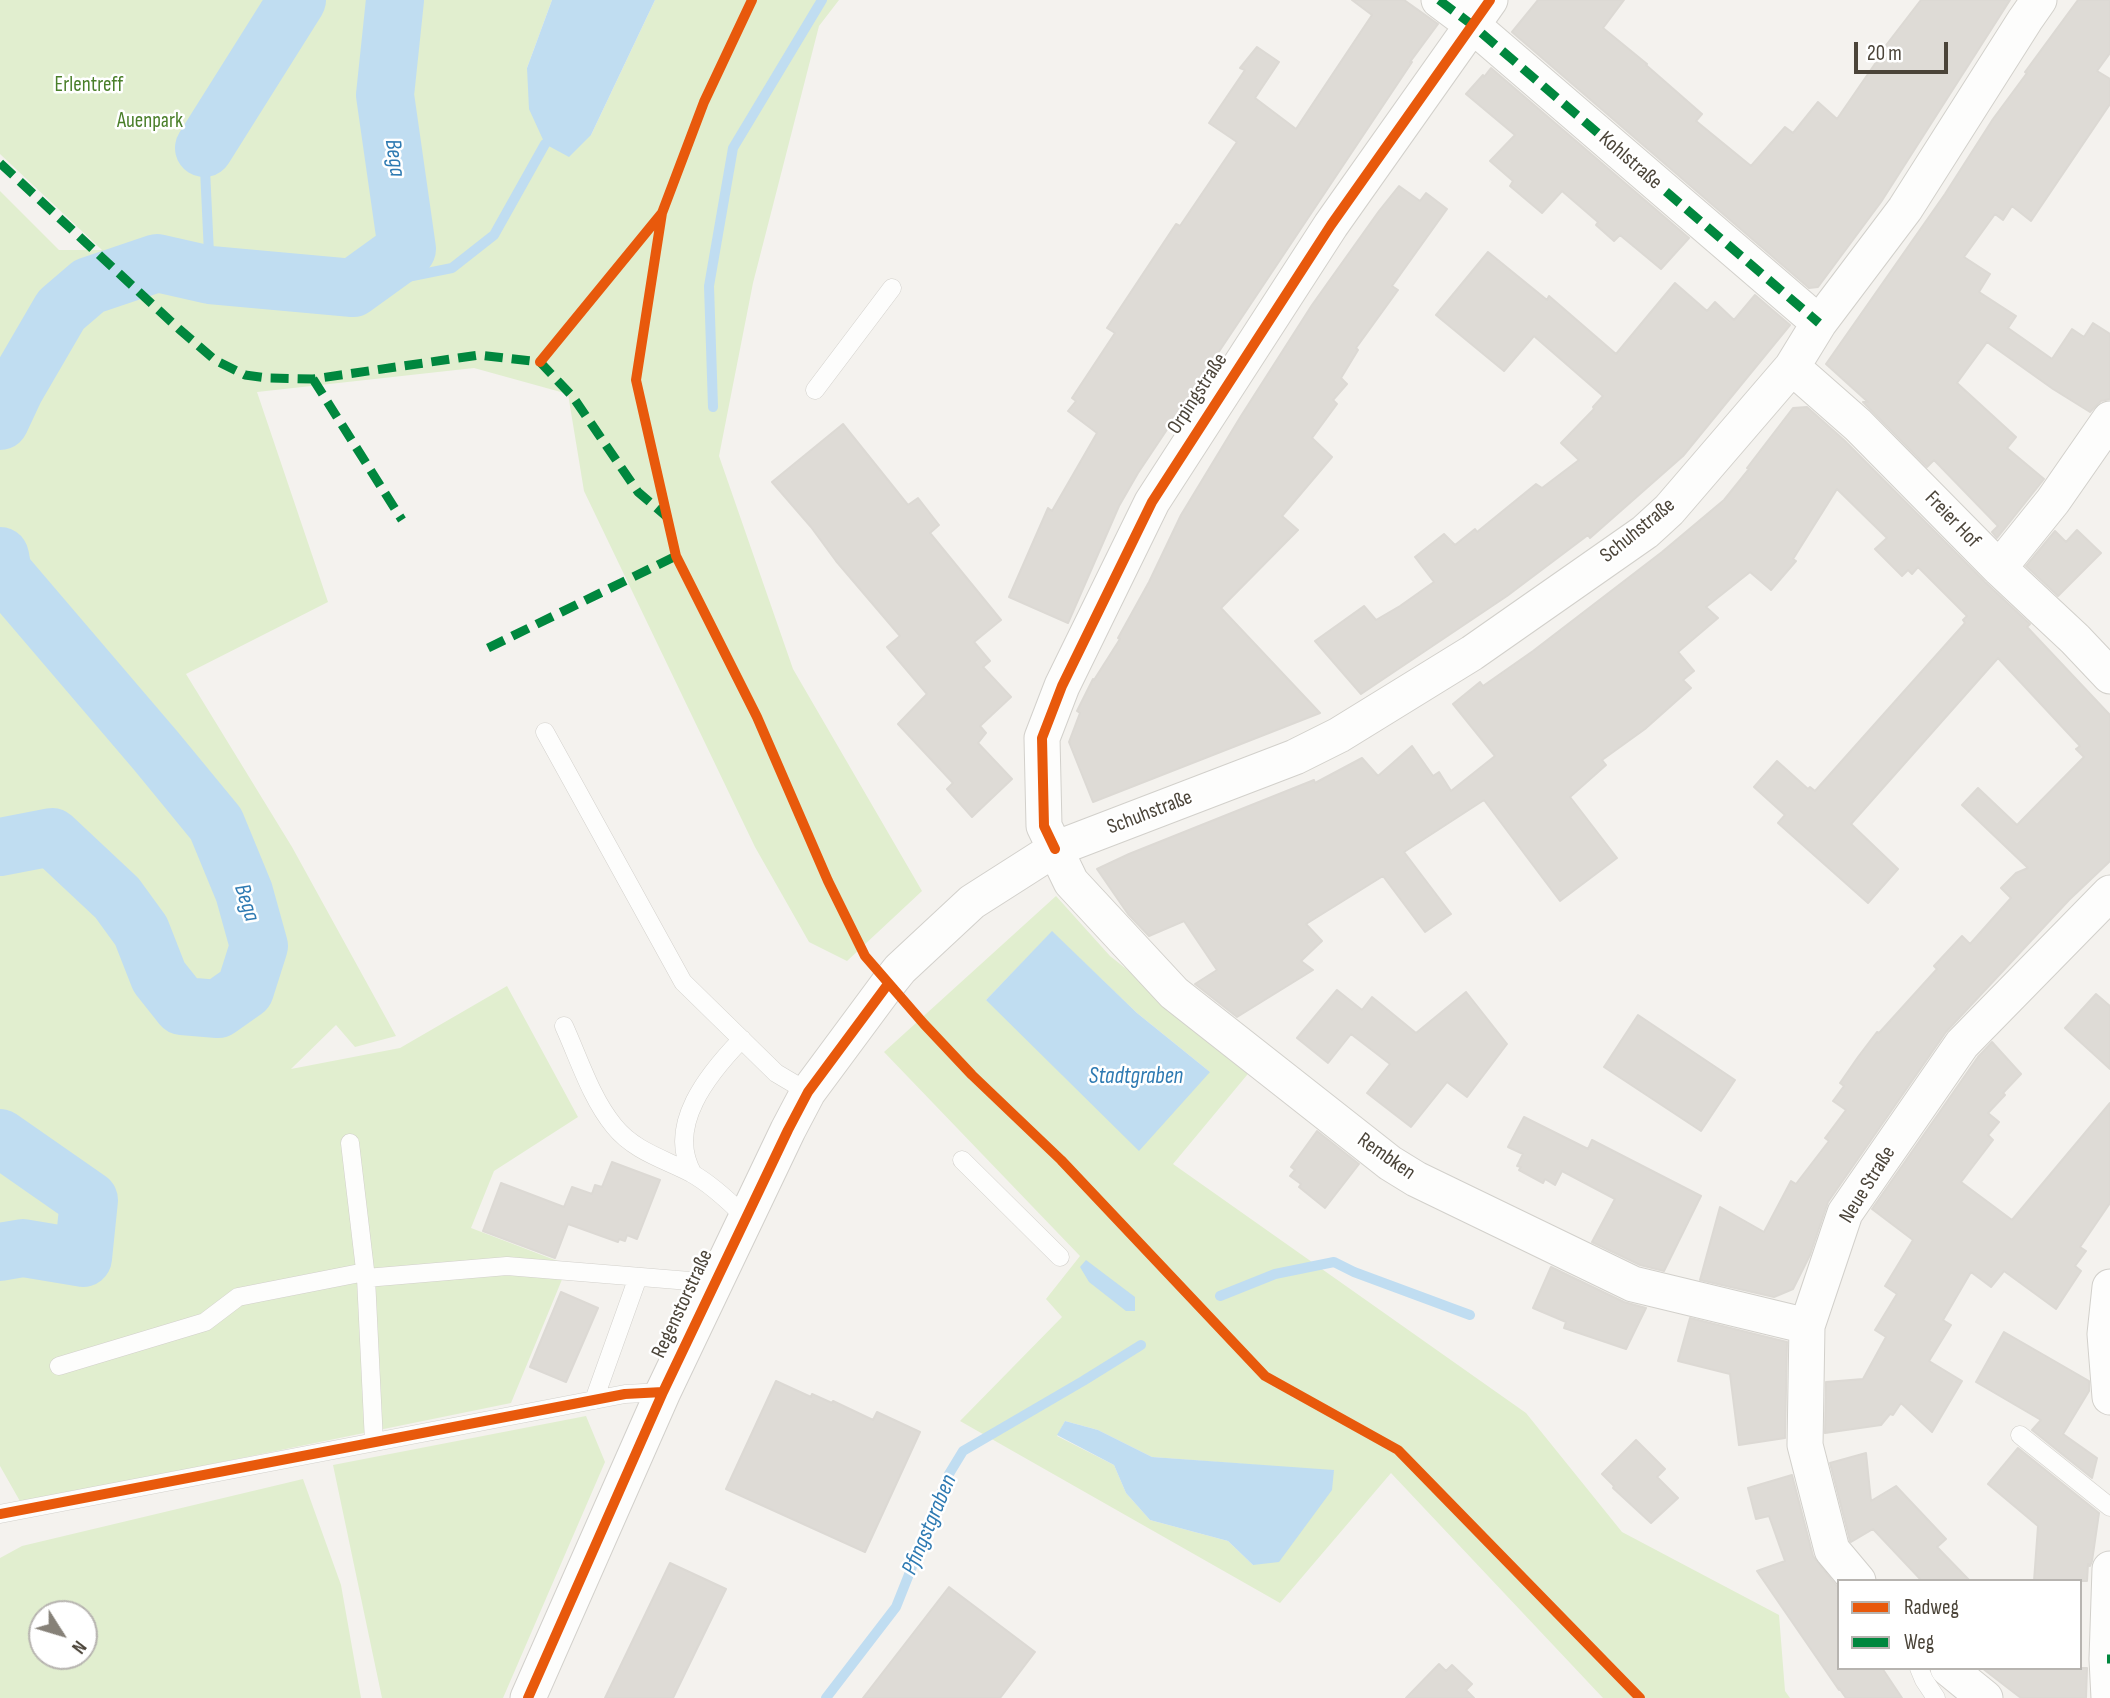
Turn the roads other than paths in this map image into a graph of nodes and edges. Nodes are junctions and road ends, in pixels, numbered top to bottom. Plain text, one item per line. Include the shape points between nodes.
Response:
1 (1439, 0) edge
2 (2039, 0) edge
3 (1480, 12) edge
4 (892, 288) dead end
5 (1819, 323) junction
6 (1792, 367) junction
7 (815, 390) dead end
8 (2110, 419) edge
9 (1999, 568) junction
10 (2110, 676) edge
11 (545, 732) dead end
12 (1055, 849) junction
13 (2110, 893) edge
14 (564, 1026) dead end
15 (742, 1039) junction
16 (808, 1091) junction
17 (349, 1143) dead end
18 (962, 1160) dead end
19 (693, 1174) junction
20 (745, 1217) junction
21 (1060, 1257) dead end
22 (365, 1275) junction
23 (638, 1277) junction
24 (714, 1283) junction
25 (2110, 1287) edge
26 (1807, 1326) junction
27 (2108, 1348) edge
28 (59, 1366) dead end
29 (663, 1392) junction
30 (2110, 1397) edge
31 (594, 1400) junction
32 (2020, 1435) dead end
33 (374, 1442) junction
34 (2110, 1507) edge
35 (0, 1514) edge
36 (2110, 1569) edge
37 (1856, 1579) edge
38 (1920, 1670) edge
39 (1950, 1670) edge
40 (528, 1698) edge
41 (1936, 1698) edge
42 (1985, 1698) edge
43 (2109, 1698) edge

1 - 3 street, Kohlstraße
2 - 5 street, Schuhstraße via 1905,209
3 - 5 street, Kohlstraße
3 - 12 street, Orpingstraße via 1331,225 1152,502 1062,686 1042,738 1044,826
4 - 7 lane
5 - 6 street, Schuhstraße
6 - 9 street, Freier Hof via 1858,425
6 - 12 street, Schuhstraße via 1670,510 1472,653 1295,758
8 - 9 street via 2053,502
9 - 10 street, Freier Hof
11 - 15 lane via 683,982
12 - 16 street, Regenstorstraße via 972,902 900,969
12 - 26 street, Rembken via 1071,881 1174,993 1390,1163 1633,1284
13 - 26 street, Neue Straße via 1962,1044 1845,1213
14 - 19 lane via 615,1127 639,1149
15 - 16 lane via 782,1077
15 - 19 lane via 706,1084 685,1126 684,1152
16 - 20 street, Regenstorstraße
17 - 22 lane
18 - 21 lane
19 - 20 lane
20 - 24 street, Regenstorstraße
22 - 23 lane via 507,1266
22 - 28 lane via 238,1297 205,1322
22 - 33 lane
23 - 24 lane
23 - 31 lane
24 - 29 street, Regenstorstraße
25 - 27 street
26 - 37 street, Neue Straße via 1805,1445 1832,1550
27 - 30 street
29 - 31 lane
29 - 40 street, Regenstorstraße
31 - 33 lane
32 - 34 lane
33 - 35 lane
36 - 43 street
38 - 41 lane
39 - 42 street

